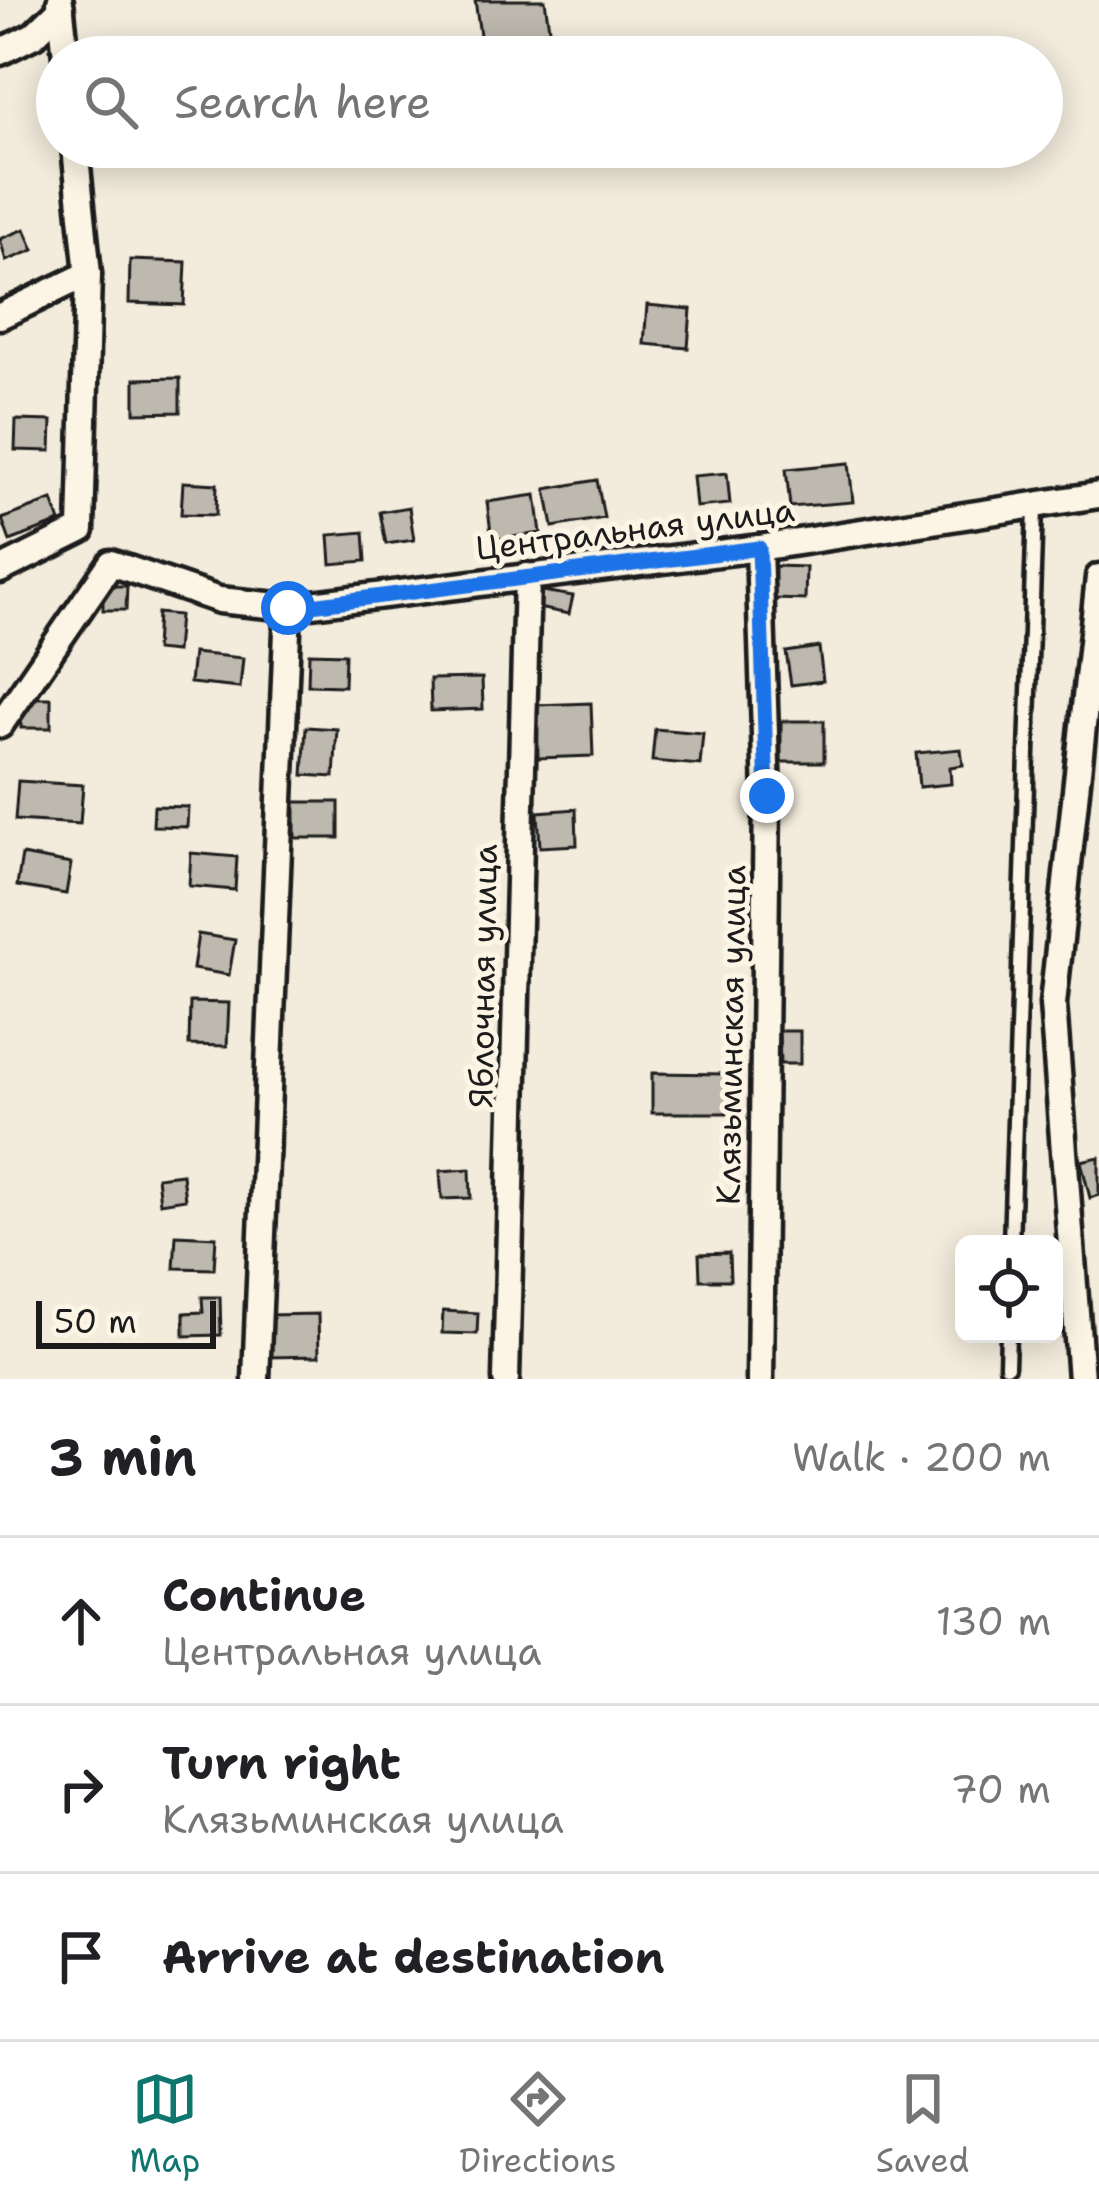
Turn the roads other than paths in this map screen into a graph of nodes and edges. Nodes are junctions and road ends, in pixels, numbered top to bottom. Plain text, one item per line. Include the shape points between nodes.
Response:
1 (61, 4) edge
2 (64, 36) edge
3 (0, 52) edge
4 (77, 168) edge
5 (88, 274) junction
6 (0, 316) edge
7 (1097, 503) edge
8 (1035, 508) junction
9 (759, 548) junction
10 (0, 570) edge
11 (526, 576) junction
12 (1099, 577) edge
13 (288, 608) junction
14 (0, 724) edge
15 (1011, 1235) edge
16 (1089, 1341) edge
17 (1008, 1343) edge
18 (1007, 1366) dead end
19 (256, 1379) edge
20 (506, 1379) edge
21 (760, 1379) edge
22 (1081, 1379) edge

1 - 2 street
1 - 3 street via 34,35
4 - 5 street
5 - 6 street
5 - 10 street via 81,530
7 - 8 street, Центральная улица
8 - 9 street, Центральная улица
8 - 15 lane
9 - 11 street, Центральная улица
9 - 21 street, Клязьминская улица via 767,796
11 - 13 street, Центральная улица
11 - 20 street, Яблочная улица
12 - 16 street via 1053,1004
13 - 14 street, Центральная улица via 219,600 111,563
13 - 19 street
16 - 22 street
17 - 18 lane

